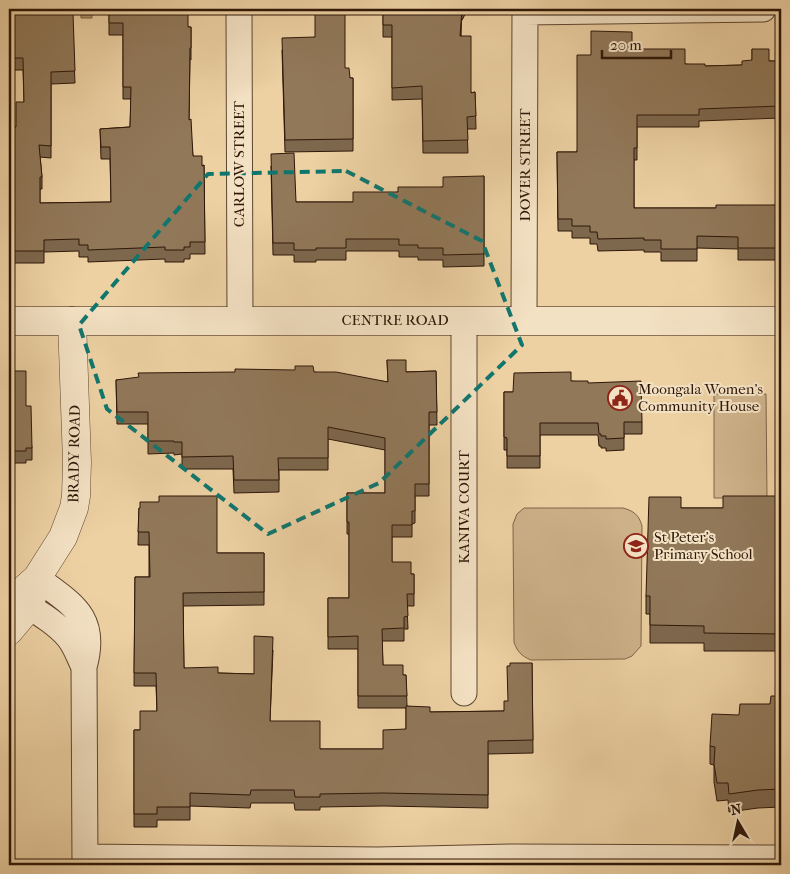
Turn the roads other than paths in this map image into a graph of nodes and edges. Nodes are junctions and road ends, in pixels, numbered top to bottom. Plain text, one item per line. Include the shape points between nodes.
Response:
1 (239, 9) edge
2 (763, 9) edge
3 (526, 10) edge
4 (240, 320) junction
5 (9, 321) edge
6 (72, 321) junction
7 (464, 321) junction
8 (524, 321) junction
9 (781, 321) edge
10 (37, 578) junction
11 (17, 602) edge
12 (9, 631) edge
13 (84, 667) junction
14 (464, 693) dead end
15 (781, 858) edge
16 (85, 861) edge
17 (672, 861) edge
18 (378, 862) edge

1 - 4 street, CARLOW STREET
2 - 3 street
3 - 8 street, DOVER STREET
4 - 6 main road, CENTRE ROAD
4 - 7 main road, CENTRE ROAD
5 - 6 main road, CENTRE ROAD
6 - 10 main road, BRADY ROAD via 76,496 63,537
7 - 8 main road, CENTRE ROAD
7 - 14 street, KANIVA COURT
8 - 9 main road, CENTRE ROAD
10 - 11 main road, BRADY ROAD
10 - 13 street via 74,608 83,620 88,638
11 - 12 main road, BRADY ROAD
11 - 13 street via 69,638
13 - 16 street
15 - 17 street
16 - 18 street
17 - 18 street via 512,857

